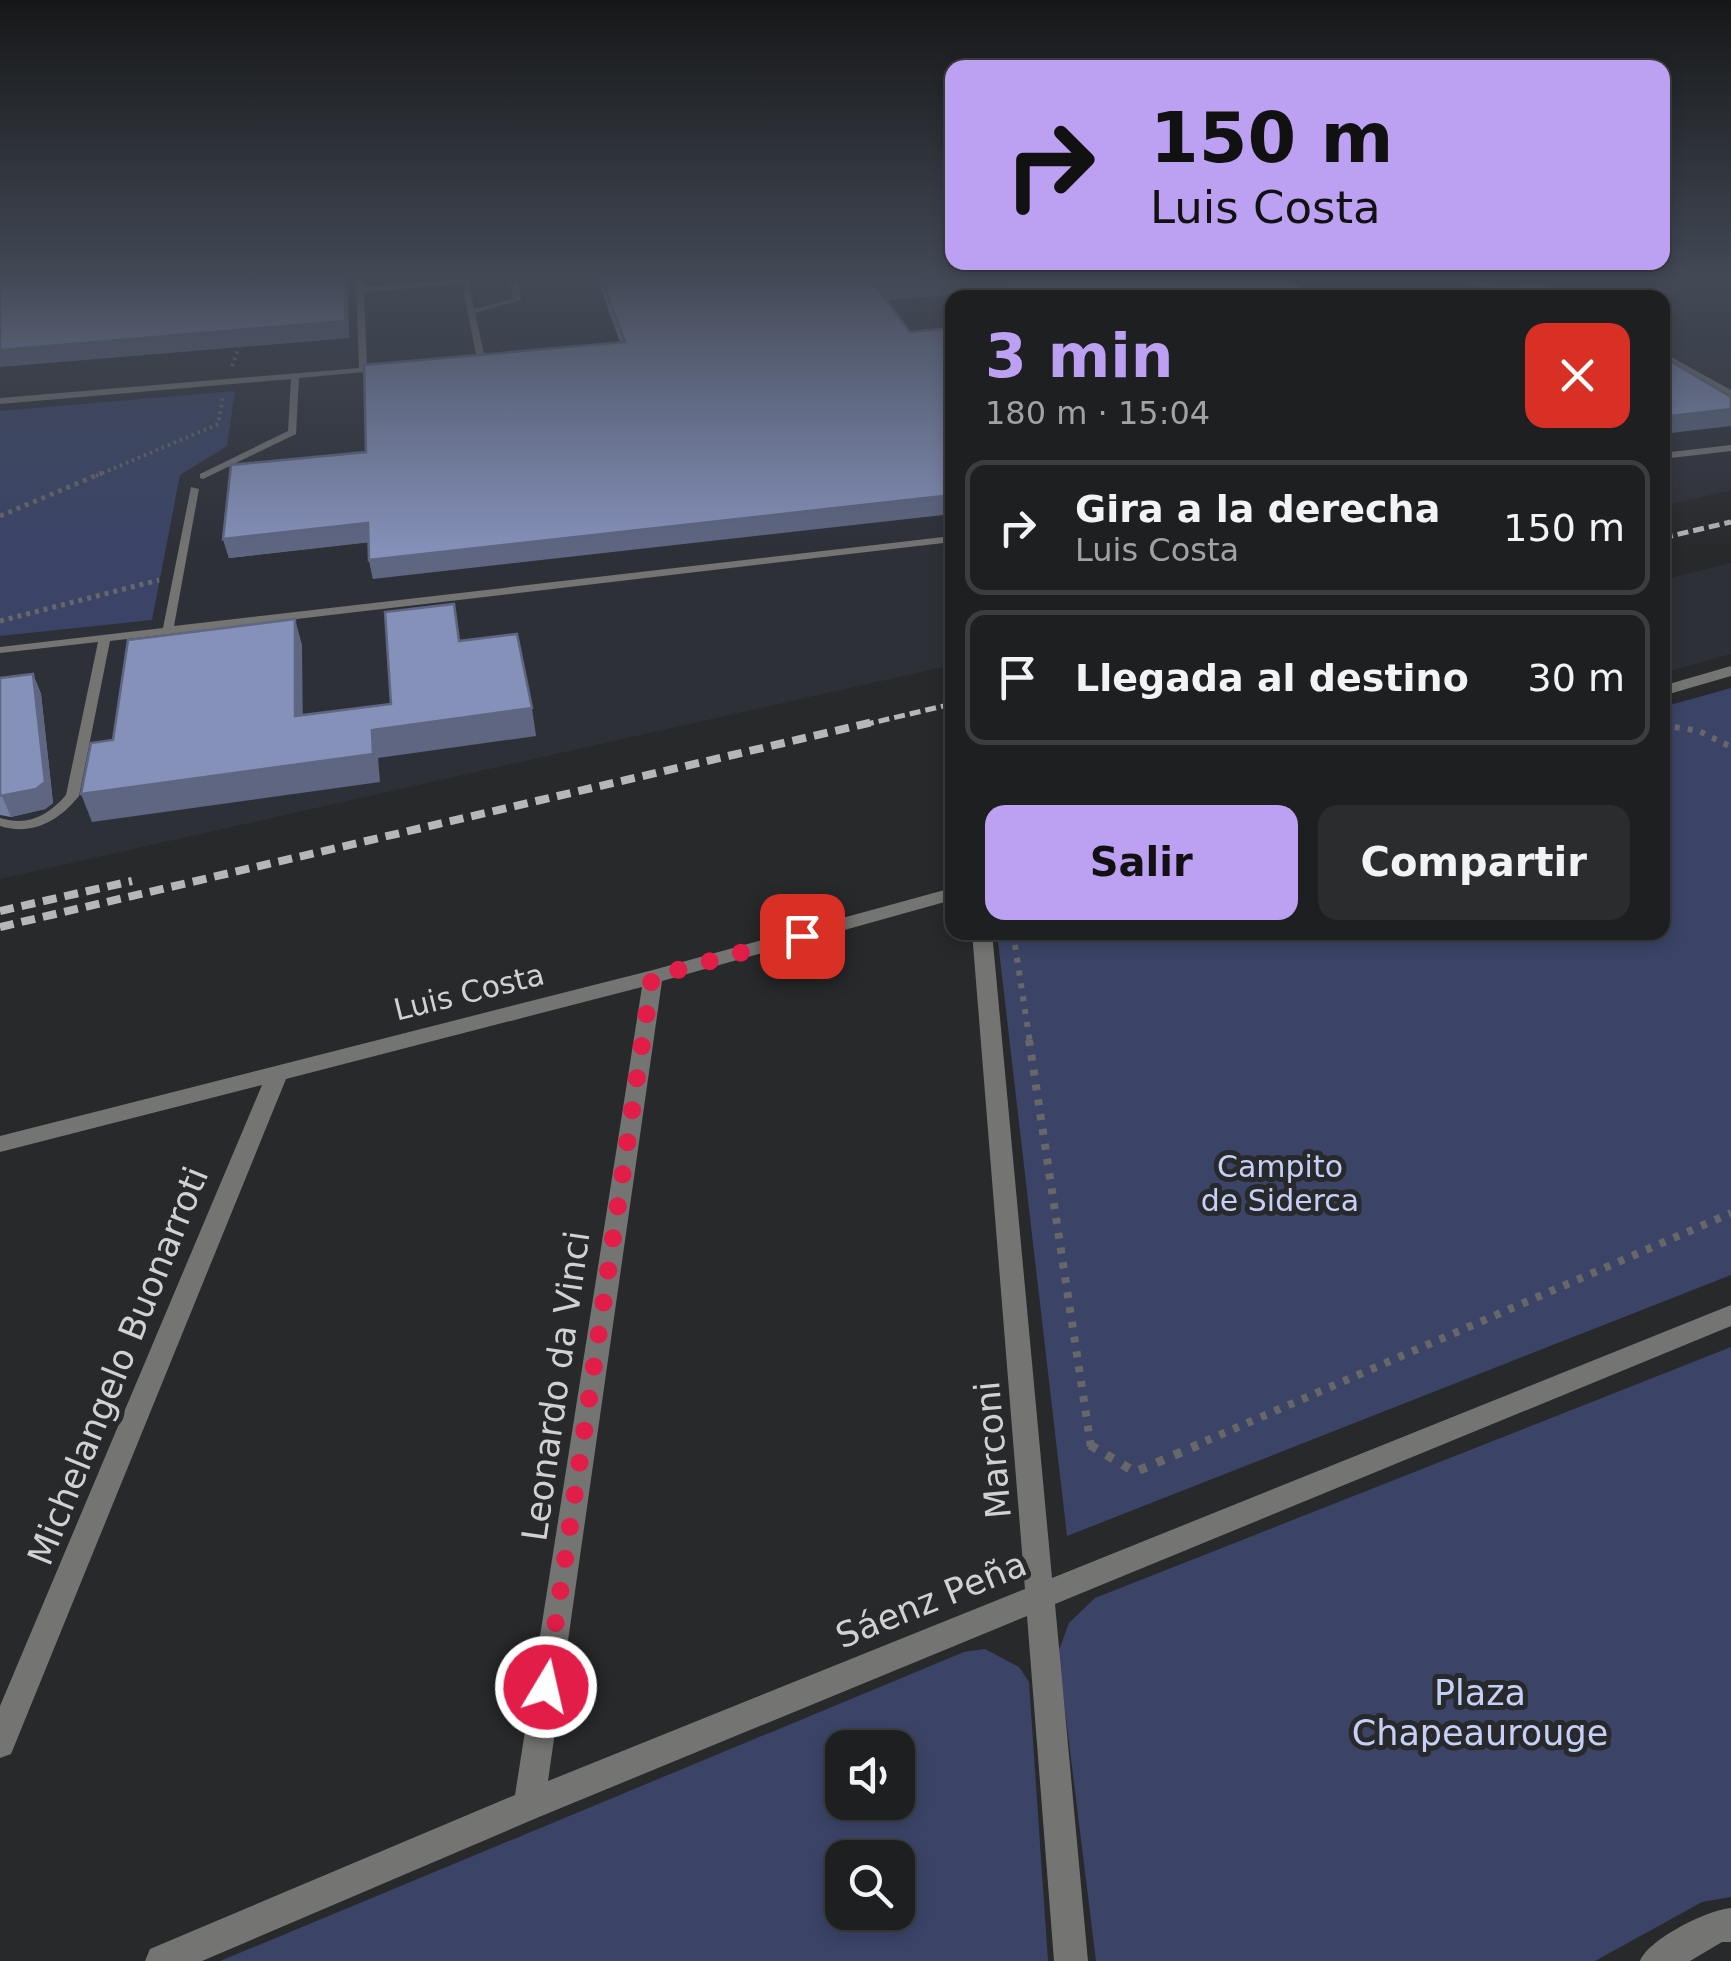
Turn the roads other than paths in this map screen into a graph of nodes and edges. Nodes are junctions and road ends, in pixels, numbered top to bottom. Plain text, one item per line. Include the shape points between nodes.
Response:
1 (363, 370) joint
2 (368, 370) edge
3 (1689, 370) edge
4 (295, 376) junction
5 (1731, 394) edge
6 (0, 401) edge
7 (1731, 448) edge
8 (1670, 455) edge
9 (203, 476) dead end
10 (194, 489) dead end
11 (945, 540) edge
12 (168, 630) junction
13 (105, 638) junction
14 (0, 650) edge
15 (1731, 672) edge
16 (1670, 689) edge
17 (0, 822) edge
18 (945, 896) edge
19 (983, 940) edge
20 (652, 977) junction
21 (278, 1071) junction
22 (0, 1144) edge
23 (1731, 1315) edge
24 (1040, 1596) junction
25 (0, 1743) edge
26 (529, 1805) junction
27 (1731, 1924) edge
28 (162, 1961) edge
29 (1072, 1961) edge
30 (1657, 1961) edge

1 - 2 lane
1 - 4 lane
3 - 5 lane
4 - 6 lane
4 - 9 lane via 293,432
7 - 8 lane
10 - 12 lane
11 - 12 lane
12 - 13 lane
13 - 14 lane
13 - 17 lane via 72,796 48,819
15 - 16 street
18 - 20 street, Luis Costa
19 - 24 street, Marconi
20 - 21 street, Luis Costa
20 - 26 street, Leonardo da Vinci
21 - 22 street, Luis Costa
21 - 25 street, Michelangelo Buonarroti
23 - 24 street, Sáenz Peña
24 - 26 street, Sáenz Peña
24 - 29 street, Marconi
26 - 28 street, Sáenz Peña
27 - 30 street

